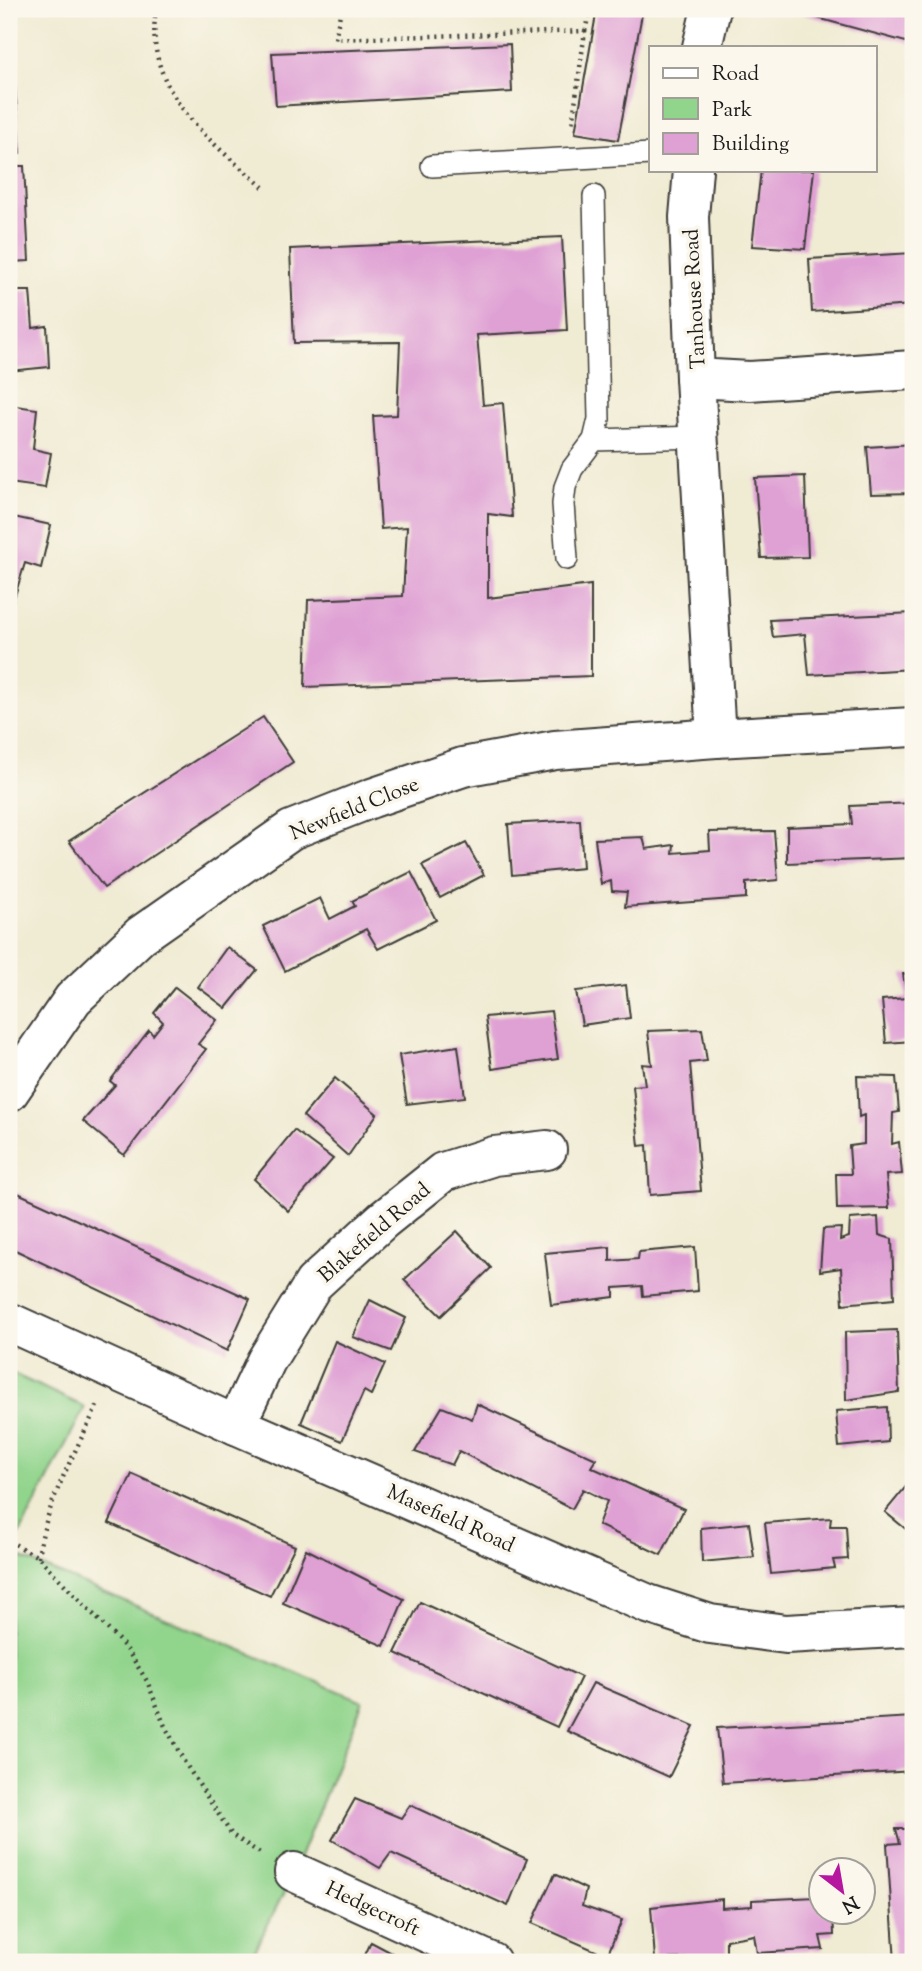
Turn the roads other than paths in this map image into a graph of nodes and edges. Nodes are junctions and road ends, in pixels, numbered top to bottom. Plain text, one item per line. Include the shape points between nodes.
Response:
1 (711, 9) edge
2 (702, 46) edge
3 (649, 153) edge
4 (432, 166) dead end
5 (693, 172) edge
6 (594, 196) dead end
7 (913, 370) edge
8 (695, 378) junction
9 (699, 437) junction
10 (594, 440) junction
11 (567, 558) dead end
12 (913, 726) edge
13 (716, 738) junction
14 (9, 1092) edge
15 (547, 1150) dead end
16 (9, 1322) edge
17 (236, 1424) junction
18 (913, 1627) edge
19 (294, 1872) road end
20 (486, 1961) edge

1 - 2 street
3 - 4 lane
5 - 8 street, Tanhouse Road via 689,217
6 - 10 lane via 599,419
7 - 8 street, Tanhouse Road via 750,381
8 - 9 street
9 - 10 lane
9 - 13 street
10 - 11 lane via 565,487
12 - 13 street, Newfield Close
13 - 14 street, Newfield Close via 555,750 463,766 291,830 141,935 73,999
15 - 17 street, Blakefield Road via 494,1156 443,1172 383,1220 314,1283 266,1361
16 - 17 street, Masefield Road
17 - 18 street, Masefield Road via 648,1604 710,1624 786,1634
19 - 20 street, Hedgecroft

